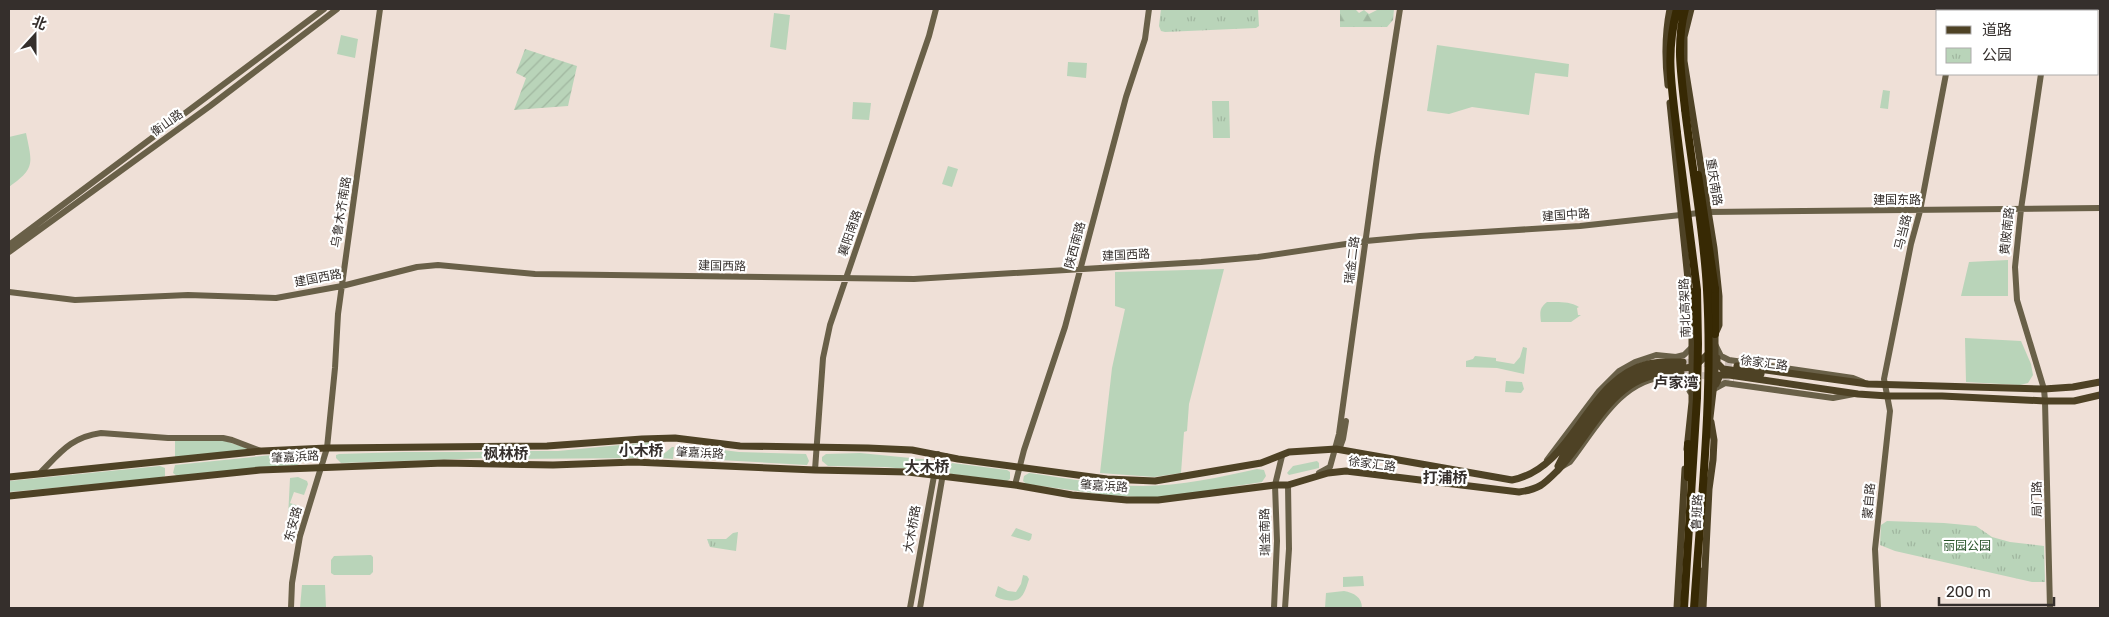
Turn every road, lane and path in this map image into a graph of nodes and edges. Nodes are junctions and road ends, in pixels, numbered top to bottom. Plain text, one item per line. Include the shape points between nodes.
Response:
1 (324, 9) edge
2 (337, 9) edge
3 (380, 9) edge
4 (936, 9) edge
5 (1149, 9) edge
6 (1402, 9) edge
7 (1670, 9) edge
8 (1677, 9) edge
9 (1685, 9) edge
10 (1691, 9) edge
11 (1946, 75) edge
12 (2041, 75) edge
13 (1685, 110) junction
14 (1678, 133) junction
15 (2100, 208) edge
16 (2021, 209) junction
17 (1920, 211) junction
18 (1695, 214) junction
19 (1437, 234) joint
20 (1366, 241) junction
21 (9, 245) edge
22 (9, 252) edge
23 (1081, 268) junction
24 (846, 279) junction
25 (342, 286) junction
26 (9, 292) edge
27 (1692, 322) junction
28 (1715, 334) junction
29 (1715, 343) junction
30 (1693, 346) junction
31 (1683, 362) tunnel mouth
32 (1737, 366) tunnel mouth
33 (1692, 368) junction
34 (1729, 370) junction
35 (1681, 373) tunnel mouth
36 (1715, 374) junction
37 (1734, 379) tunnel mouth
38 (2100, 382) edge
39 (1868, 384) junction
40 (1884, 384) junction
41 (2044, 389) junction
42 (1713, 390) junction
43 (1690, 392) junction
44 (1858, 394) junction
45 (2100, 395) edge
46 (1888, 396) junction
47 (2045, 401) junction
48 (1692, 402) junction
49 (1711, 418) junction
50 (1688, 444) junction
51 (327, 448) junction
52 (816, 448) junction
53 (1337, 450) junction
54 (262, 451) junction
55 (938, 454) junction
56 (946, 456) junction
57 (1282, 456) junction
58 (322, 466) junction
59 (1020, 466) junction
60 (1543, 466) junction
61 (815, 470) junction
62 (1556, 471) junction
63 (1328, 472) joint
64 (40, 473) junction
65 (933, 474) junction
66 (9, 476) edge
67 (942, 476) junction
68 (1016, 485) junction
69 (1274, 485) junction
70 (1288, 485) junction
71 (9, 496) edge
72 (1687, 550) junction
73 (1680, 559) junction
74 (1699, 607) edge
75 (292, 608) edge
76 (910, 608) edge
77 (920, 608) edge
78 (1274, 608) edge
79 (1285, 608) edge
80 (1681, 608) edge
81 (1878, 608) edge
82 (2050, 608) edge

1 - 21 street, 衡山路
2 - 22 street, 衡山路
3 - 25 street, 乌鲁木齐南路
4 - 24 street, 襄阳南路
5 - 23 street, 陕西南路 via 1144,38
6 - 20 street, 瑞金二路
7 - 18 main road, 重庆南路 via 1666,26 1670,95
8 - 14 highway, 南北高架路 via 1671,30 1669,63
9 - 13 highway, 南北高架路 via 1679,59
10 - 18 main road, 重庆南路 via 1684,33 1684,61
11 - 17 street, 马当路
12 - 16 street, 黄陂南路
13 - 28 highway, bridge via 1715,289
13 - 74 highway, 南北高架路, bridge via 1708,299
14 - 27 highway, bridge via 1677,158 1693,292
14 - 80 highway, 南北高架路, bridge via 1697,290 1698,344
15 - 16 street, 建国东路
16 - 17 street, 建国东路
16 - 41 street, 黄陂南路 via 2015,267 2017,300
17 - 18 street, 建国东路
17 - 40 street, 马当路
18 - 19 street, 建国中路 via 1580,226
18 - 27 main road, 重庆南路
18 - 28 main road, 重庆南路 via 1719,296 1719,325
19 - 20 street, 建国西路
20 - 23 street, 建国西路 via 1258,257
20 - 53 street, 瑞金二路 via 1343,438
23 - 24 street, 建国西路 via 923,278
23 - 59 street, 陕西南路 via 1066,327
24 - 25 street, 建国西路 via 535,274 438,265 397,271
24 - 52 street, 襄阳南路 via 824,352
25 - 26 street, 建国西路 via 276,298 179,295 76,300
25 - 51 street, 乌鲁木齐南路
27 - 30 main road, 重庆南路
28 - 29 main road, 重庆南路
29 - 33 main road via 1706,357
29 - 34 main road, 徐家汇路 via 1717,363
29 - 36 main road, 重庆南路
29 - 39 street via 1721,356 1729,360 1853,378
30 - 33 main road, 重庆南路
30 - 60 street, 徐家汇路 via 1684,355 1656,355 1619,371 1599,391
31 - 60 main road, 徐家汇路 via 1649,364 1623,375 1604,392 1553,459
32 - 39 main road, 徐家汇路
33 - 43 main road, 鲁班路
33 - 62 main road, 徐家汇路 via 1664,367 1644,371 1617,387 1564,454
34 - 36 main road
34 - 39 main road, 徐家汇路 via 1856,386
35 - 62 main road, 徐家汇路 via 1652,374 1624,388
36 - 42 main road, 鲁班路
36 - 48 main road via 1695,393
37 - 44 main road
38 - 41 main road, 徐家汇路
39 - 40 main road, 徐家汇路
40 - 41 main road, 徐家汇路
40 - 46 street, 马当路
41 - 47 street, 局门路
42 - 44 main road, 徐家汇路 via 1720,376 1729,375
42 - 49 main road, 鲁班路
43 - 48 main road, 鲁班路
43 - 62 street, 徐家汇路 via 1686,382 1676,377 1659,378 1638,385 1616,403 1570,462
44 - 46 main road, 徐家汇路
45 - 47 main road, 徐家汇路 via 2074,401
46 - 47 main road, 徐家汇路
46 - 81 street, 蒙自路 via 1890,411 1875,549
47 - 82 street, 局门路
48 - 50 main road, 鲁班路
49 - 74 highway, bridge
49 - 74 main road, 鲁班路 via 1702,510
50 - 72 main road, 鲁班路
50 - 73 main road, 鲁班路
50 - 80 highway
51 - 52 main road, 肇嘉浜路 via 539,446 675,438 740,446
51 - 54 main road, 肇嘉浜路
51 - 58 street, 东安路
52 - 55 main road, 肇嘉浜路 via 868,448
52 - 61 street, 襄阳南路
53 - 57 main road, 肇嘉浜路 via 1289,452
53 - 60 main road, 徐家汇路 via 1512,480 1535,473
53 - 70 street via 1330,467
54 - 64 main road, 肇嘉浜路
54 - 64 street, 肇嘉浜路 via 223,438 101,433 70,443
55 - 56 main road, 肇嘉浜路
55 - 65 street, 大木桥路
56 - 59 main road, 肇嘉浜路
56 - 67 street, 大木桥路
57 - 59 main road, 肇嘉浜路 via 1261,463 1155,481
57 - 69 street, 瑞金南路
58 - 61 main road, 肇嘉浜路 via 634,462
58 - 71 main road, 肇嘉浜路 via 222,473
58 - 75 street, 东安路 via 300,536 292,583
59 - 68 street, 陕西南路
61 - 65 main road, 肇嘉浜路
62 - 63 main road, 徐家汇路 via 1541,486 1519,492 1346,471
63 - 70 main road, 肇嘉浜路
64 - 66 main road, 肇嘉浜路
65 - 67 main road, 肇嘉浜路
65 - 76 street, 大木桥路
67 - 68 main road, 肇嘉浜路
67 - 77 street, 大木桥路
68 - 69 main road, 肇嘉浜路 via 1072,495 1135,500
69 - 70 main road, 肇嘉浜路
69 - 78 street, 瑞金南路 via 1277,541
70 - 79 street, 瑞金南路 via 1289,549
72 - 73 main road
72 - 80 main road, 鲁班路
73 - 80 main road, 鲁班路

